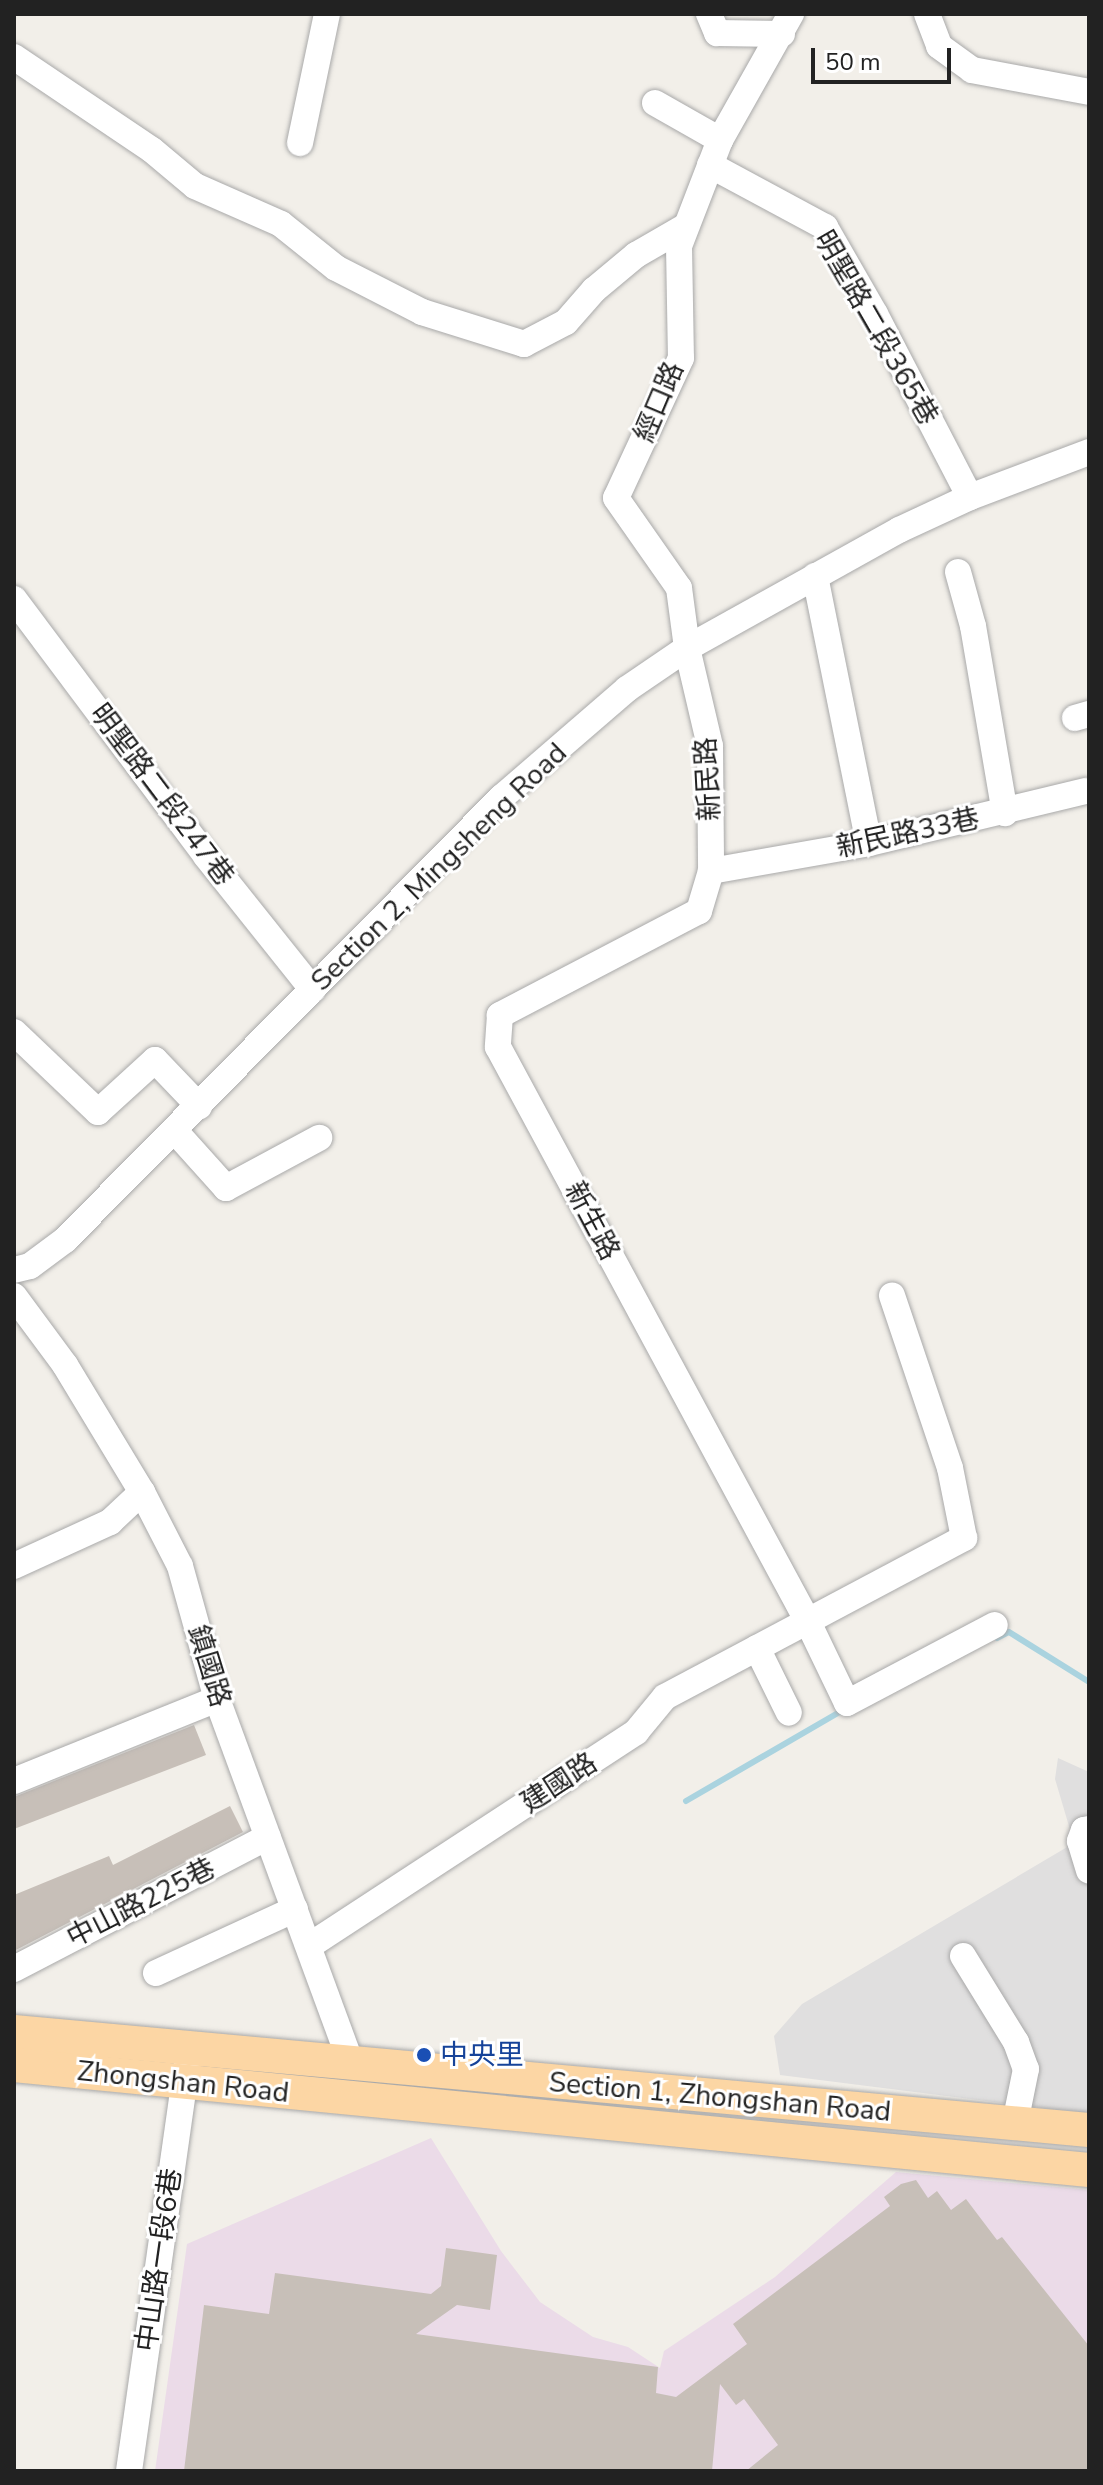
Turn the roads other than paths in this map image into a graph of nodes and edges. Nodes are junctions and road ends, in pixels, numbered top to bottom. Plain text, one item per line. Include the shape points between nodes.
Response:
1 (327, 14) edge
2 (709, 14) edge
3 (927, 14) edge
4 (786, 24) edge
5 (14, 57) edge
6 (1089, 92) edge
7 (655, 103) dead end
8 (720, 140) junction
9 (300, 143) dead end
10 (710, 165) junction
11 (686, 226) junction
12 (1089, 452) edge
13 (970, 497) junction
14 (958, 572) dead end
15 (815, 576) junction
16 (17, 611) edge
17 (687, 648) junction
18 (1086, 791) dead end
19 (1005, 813) junction
20 (869, 843) junction
21 (711, 871) junction
22 (699, 911) joint
23 (313, 990) junction
24 (14, 1032) edge
25 (199, 1106) junction
26 (174, 1130) junction
27 (319, 1138) dead end
28 (14, 1270) edge
29 (14, 1296) edge
30 (892, 1296) dead end
31 (142, 1492) junction
32 (14, 1566) edge
33 (807, 1620) junction
34 (995, 1625) dead end
35 (757, 1648) junction
36 (217, 1699) junction
37 (789, 1713) dead end
38 (14, 1781) edge
39 (1089, 1829) edge
40 (268, 1837) junction
41 (1089, 1871) edge
42 (295, 1909) junction
43 (309, 1946) junction
44 (963, 1956) dead end
45 (14, 1969) edge
46 (156, 1973) dead end
47 (14, 2032) edge
48 (351, 2064) junction
49 (14, 2065) edge
50 (186, 2066) junction
51 (353, 2098) joint
52 (1015, 2123) junction
53 (1089, 2130) edge
54 (1089, 2170) edge
55 (129, 2471) edge

1 - 9 street
2 - 4 street via 717,33
3 - 6 street via 939,46 972,70
4 - 8 street, 經口路
5 - 11 street via 152,150 195,186 281,224 336,268 422,312 524,344 566,322 636,255
7 - 8 street
8 - 10 street, 經口路
10 - 11 street, 經口路
10 - 13 street, 明聖路二段365巷 via 825,227
11 - 17 street, 經口路 via 679,246 681,358 616,498 679,588
12 - 13 street, Section 2, Mingsheng Road
13 - 15 street, Section 2, Mingsheng Road
14 - 19 street, 新民路33巷 via 973,626
15 - 17 street, Section 2, Mingsheng Road
15 - 20 street
16 - 23 street, 明聖路二段247巷
17 - 21 street, 新民路 via 710,746
17 - 23 street, Section 2, Mingsheng Road via 627,689 502,797
18 - 19 street
19 - 20 street, 新民路33巷
20 - 21 street, 新民路33巷
21 - 22 street, 新民路
22 - 33 street, 新生路 via 500,1015 498,1047
23 - 25 street, Section 2, Mingsheng Road
24 - 25 street via 98,1112 155,1060
25 - 26 street, Section 2, Mingsheng Road
26 - 27 street via 226,1188
26 - 28 street, Section 2, Mingsheng Road via 65,1240 30,1266
29 - 31 street, 鎮國路 via 65,1365
30 - 33 street, 建國路 via 950,1468 964,1538
31 - 32 street via 110,1522
31 - 36 street, 鎮國路 via 180,1566
33 - 34 street via 847,1703
33 - 35 street, 建國路
35 - 37 street
35 - 43 street, 建國路 via 665,1697 636,1732
36 - 38 street
36 - 40 street, 鎮國路
39 - 41 street via 1080,1841
40 - 42 street, 鎮國路
40 - 45 street, 中山路225巷
42 - 43 street, 鎮國路
42 - 46 street
43 - 48 street, 鎮國路
44 - 52 street via 1016,2042 1026,2069
47 - 50 main road, Zhongshan Road
48 - 50 main road, Zhongshan Road
48 - 52 main road, Section 1, Zhongshan Road
49 - 50 main road, Zhongshan Road
50 - 51 main road, Zhongshan Road
50 - 55 street, 中山路一段6巷
51 - 54 main road, Section 1, Zhongshan Road
52 - 53 main road, Section 1, Zhongshan Road

